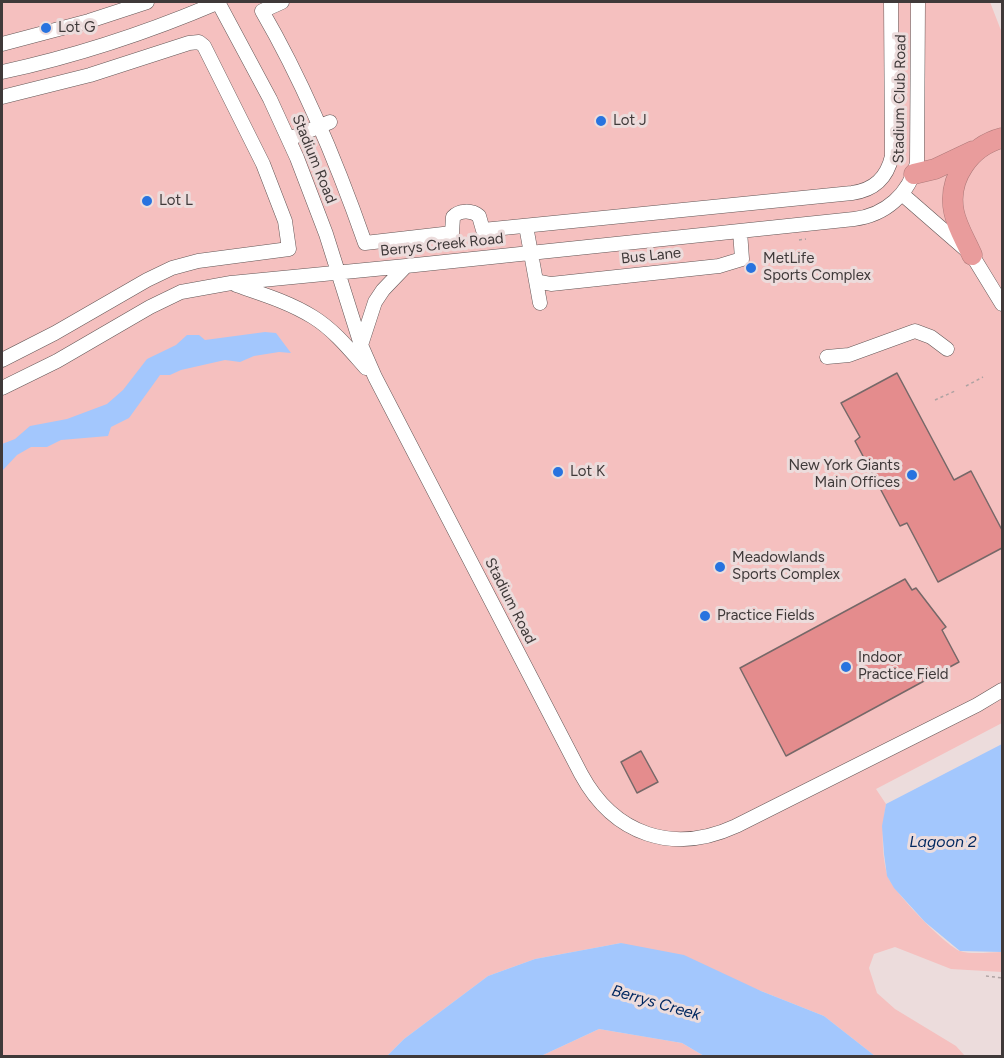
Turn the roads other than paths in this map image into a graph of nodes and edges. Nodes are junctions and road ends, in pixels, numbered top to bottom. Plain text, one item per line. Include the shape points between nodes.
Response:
1 (147, 2) edge
2 (219, 2) edge
3 (282, 2) edge
4 (891, 2) edge
5 (918, 2) edge
6 (2, 44) edge
7 (2, 72) edge
8 (2, 97) edge
9 (325, 124) junction
10 (1002, 138) edge
11 (289, 139) junction
12 (893, 148) junction
13 (977, 149) junction
14 (916, 165) junction
15 (834, 194) junction
16 (902, 194) junction
17 (728, 205) junction
18 (837, 221) junction
19 (526, 226) junction
20 (736, 231) junction
21 (422, 236) junction
22 (531, 253) junction
23 (972, 255) junction
24 (226, 258) junction
25 (424, 263) junction
26 (406, 266) junction
27 (172, 268) junction
28 (338, 271) junction
29 (536, 281) junction
30 (231, 283) junction
31 (181, 292) junction
32 (122, 294) junction
33 (540, 303) dead end
34 (1002, 304) edge
35 (132, 317) junction
36 (73, 323) junction
37 (361, 345) junction
38 (80, 348) junction
39 (946, 349) dead end
40 (827, 357) dead end
41 (3, 359) edge
42 (375, 377) junction
43 (7, 385) edge
44 (1002, 690) edge

1 - 6 street
2 - 7 street via 123,39
2 - 11 street, Stadium Road
3 - 9 street via 262,11
4 - 12 street
5 - 14 street, Stadium Club Road
8 - 24 street via 199,42 263,164 285,221 290,249
9 - 11 street
9 - 21 street via 365,243
10 - 13 highway
11 - 28 street, Stadium Road
12 - 14 street
12 - 15 street via 890,166 875,185 859,192
13 - 14 highway via 935,169
13 - 23 highway via 959,174 953,196 955,217
14 - 16 street, Stadium Club Road
15 - 17 street
15 - 18 street
16 - 18 street, Berrys Creek Road via 873,215
16 - 23 street
17 - 19 street
17 - 20 street
18 - 20 street, Berrys Creek Road
19 - 21 street via 483,230 479,216 463,212 453,217 452,233
19 - 22 street
20 - 22 street, Berrys Creek Road
20 - 29 street, Bus Lane via 742,259 719,266 550,284
21 - 25 street
22 - 25 street, Berrys Creek Road
22 - 29 street
23 - 34 street
24 - 27 street
24 - 30 street
25 - 26 street, Berrys Creek Road
26 - 28 street, Berrys Creek Road
26 - 37 street via 375,302
27 - 31 street
27 - 32 street
28 - 30 street, Berrys Creek Road
28 - 37 street, Stadium Road
29 - 33 street
30 - 31 street, Berrys Creek Road
30 - 42 street via 314,317
31 - 35 street, Berrys Creek Road
32 - 35 street
32 - 36 street
35 - 38 street, Berrys Creek Road
36 - 38 street
36 - 41 street
37 - 42 street, Stadium Road
38 - 43 street, Berrys Creek Road
39 - 40 street via 915,331 849,355
41 - 43 street
42 - 44 street, Stadium Road via 586,783 602,805 629,826 675,839 719,833

